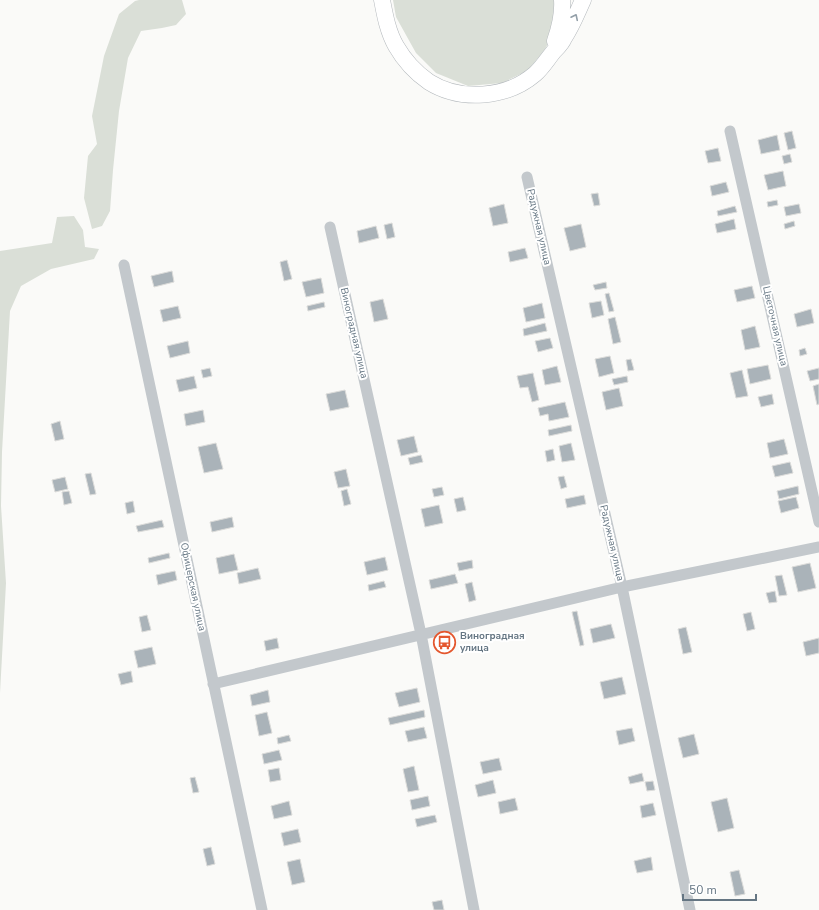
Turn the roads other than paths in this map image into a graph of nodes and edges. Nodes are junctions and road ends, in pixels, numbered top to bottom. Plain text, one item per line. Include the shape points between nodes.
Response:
1 (382, 0) edge
2 (562, 0) edge
3 (583, 0) edge
4 (551, 56) junction
5 (730, 131) dead end
6 (527, 177) dead end
7 (330, 227) dead end
8 (124, 265) dead end
9 (819, 522) edge
10 (819, 546) edge
11 (622, 587) junction
12 (421, 634) junction
13 (213, 684) junction
14 (262, 910) edge
15 (474, 910) edge
16 (690, 910) edge

1 - 4 highway via 389,29 407,62 430,83 445,90 476,95 506,90 534,74
2 - 4 highway via 560,28
4 -> 3 highway via 564,39
5 - 9 street, Цветочная улица
6 - 11 street, Радужная улица
7 - 12 street, Виноградная улица
8 - 13 street, Офицерская улица
10 - 11 street
11 - 12 street
11 - 16 street, Радужная улица
12 - 13 street
12 - 15 street, Виноградная улица
13 - 14 street, Офицерская улица

